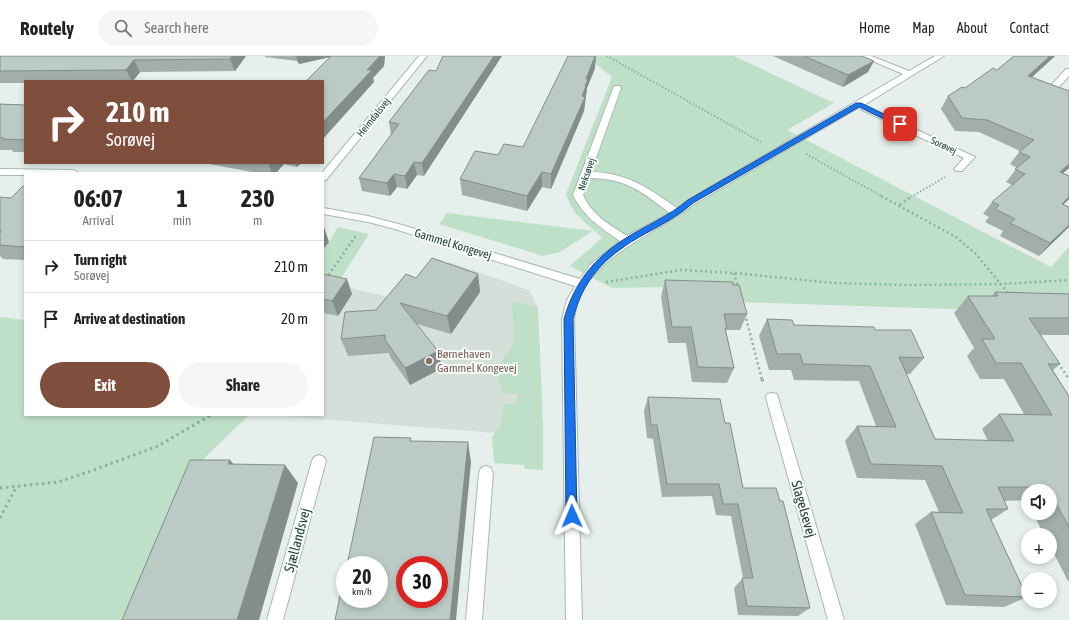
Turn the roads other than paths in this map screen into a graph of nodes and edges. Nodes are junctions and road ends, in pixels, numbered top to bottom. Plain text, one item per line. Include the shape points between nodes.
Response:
1 (423, 56) edge
2 (865, 56) edge
3 (940, 56) edge
4 (1069, 72) edge
5 (909, 74) junction
6 (617, 88) dead end
7 (1048, 94) edge
8 (858, 105) junction
9 (959, 169) road end
10 (0, 172) edge
11 (24, 172) edge
12 (585, 175) junction
13 (324, 177) edge
14 (324, 210) edge
15 (677, 213) junction
16 (627, 241) junction
17 (582, 284) junction
18 (772, 398) road end
19 (319, 461) dead end
20 (486, 473) dead end
21 (276, 620) edge
22 (474, 620) edge
23 (574, 620) edge
24 (836, 620) edge

1 - 13 street, Heimdalsvej
2 - 5 street
3 - 5 street
4 - 7 street
5 - 8 street
6 - 12 street, Neksøvej
8 - 9 street, Sorøvej via 970,157
8 - 15 street via 691,202
10 - 11 street
12 - 15 street via 622,179 642,188
12 - 16 street, Neksøvej via 578,194 583,206 593,217
14 - 17 street, Gammel Kongevej via 368,219
15 - 16 street
16 - 17 street via 595,267
17 - 23 street via 573,300 568,319
18 - 24 street, Slagelsevej
19 - 21 street, Sjællandsvej
20 - 22 street

